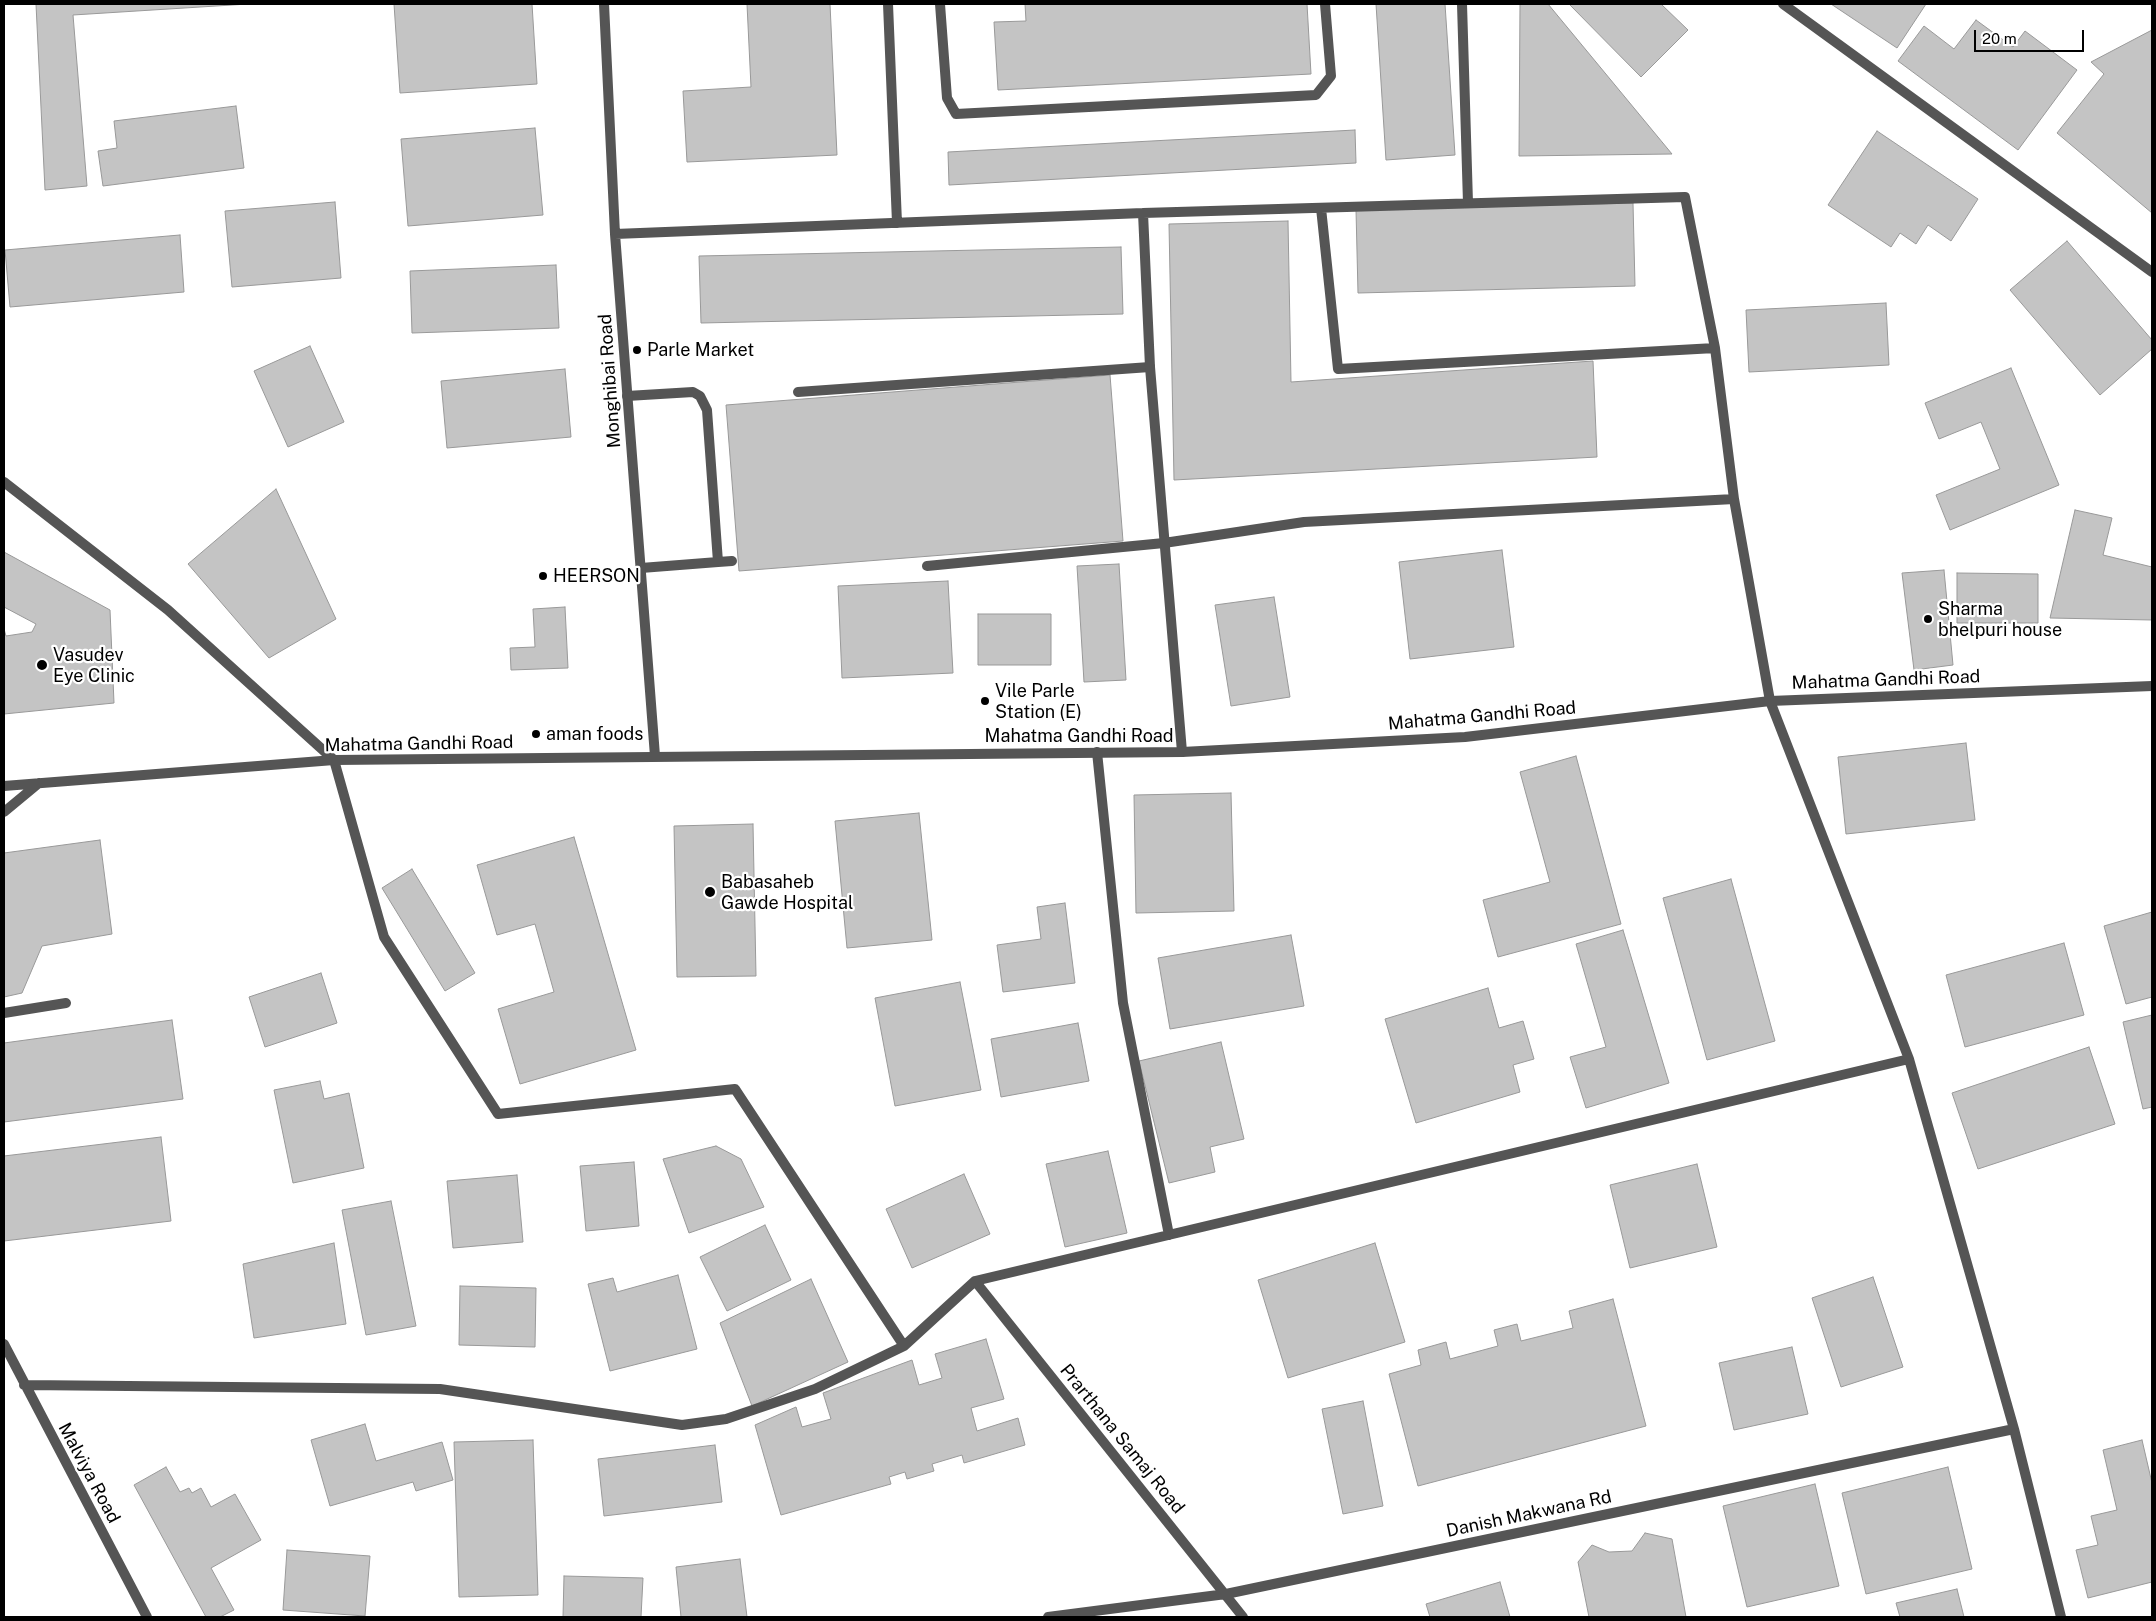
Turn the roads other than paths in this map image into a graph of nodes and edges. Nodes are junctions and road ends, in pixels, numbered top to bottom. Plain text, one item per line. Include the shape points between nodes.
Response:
1 (604, 4) edge
2 (888, 4) edge
3 (940, 4) edge
4 (1325, 4) edge
5 (1462, 4) edge
6 (1783, 4) edge
7 (1468, 203) junction
8 (1321, 208) junction
9 (1143, 213) junction
10 (897, 223) junction
11 (615, 234) junction
12 (2152, 272) edge
13 (1715, 348) junction
14 (1150, 367) junction
15 (798, 392) dead end
16 (627, 396) junction
17 (4, 482) edge
18 (1734, 499) junction
19 (1164, 543) junction
20 (732, 561) dead end
21 (718, 562) junction
22 (927, 566) dead end
23 (641, 568) junction
24 (2152, 686) edge
25 (1770, 701) junction
26 (1097, 752) junction
27 (1182, 752) junction
28 (656, 756) junction
29 (334, 760) junction
30 (39, 783) junction
31 (4, 786) edge
32 (4, 812) edge
33 (66, 1003) dead end
34 (4, 1013) edge
35 (1909, 1059) junction
36 (1169, 1236) junction
37 (975, 1281) junction
38 (4, 1344) edge
39 (904, 1346) junction
40 (24, 1385) junction
41 (2014, 1429) junction
42 (1226, 1594) junction
43 (147, 1617) edge
44 (1048, 1617) edge
45 (1243, 1617) edge
46 (2061, 1617) edge

1 - 11 street, Monghibai Road
2 - 10 street
3 - 4 street via 947,98 956,114 1316,95 1331,76
5 - 7 street
6 - 12 street
7 - 8 street
7 - 13 street via 1685,197
8 - 9 street
8 - 13 street via 1338,369
9 - 10 street
9 - 14 street
10 - 11 street
11 - 16 street, Monghibai Road
13 - 18 street
14 - 15 street
14 - 19 street
16 - 21 street via 693,392 705,402
16 - 23 street, Monghibai Road
17 - 29 street via 168,610
18 - 19 street via 1304,522
18 - 25 street
19 - 22 street
19 - 27 street
20 - 21 street
21 - 23 street
23 - 28 street, Monghibai Road
24 - 25 street, Mahatma Gandhi Road
25 - 27 street, Mahatma Gandhi Road via 1465,737
25 - 35 street
26 - 27 street, Mahatma Gandhi Road
26 - 28 street, Mahatma Gandhi Road
26 - 36 street via 1123,1004
28 - 29 street, Mahatma Gandhi Road
29 - 30 street, Mahatma Gandhi Road
29 - 39 street via 384,937 498,1114 734,1089
30 - 31 street, Mahatma Gandhi Road
30 - 32 street
33 - 34 street
35 - 36 street
35 - 41 street
36 - 37 street
37 - 39 street
37 - 42 street, Prarthana Samaj Road
38 - 40 street, Malviya Road
39 - 40 street via 815,1390 726,1419 682,1425 440,1388
40 - 43 street, Malviya Road
41 - 42 street, Danish Makwana Rd
41 - 46 street
42 - 44 street, Danish Makwana Rd
42 - 45 street, Prarthana Samaj Road

